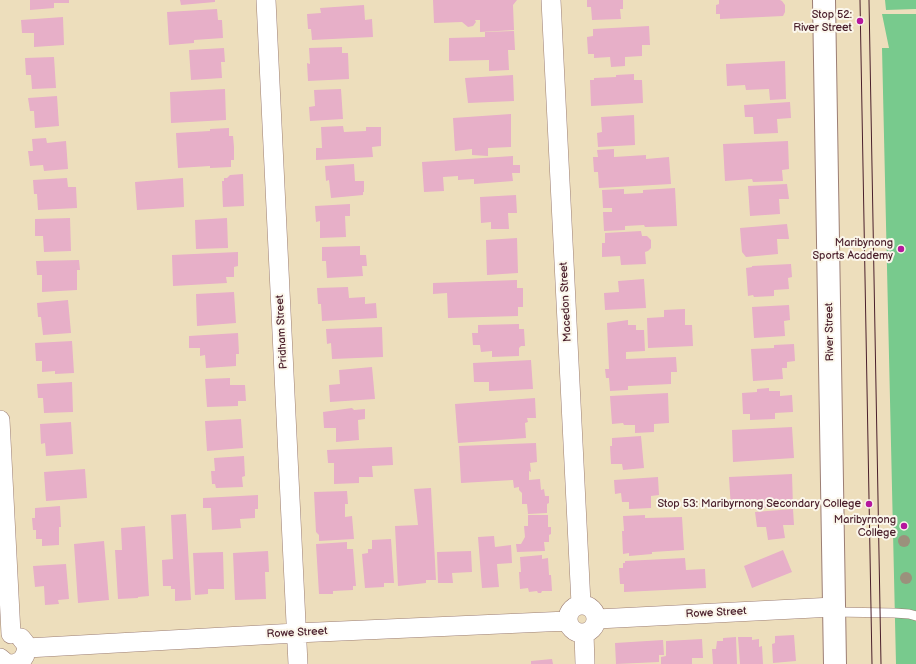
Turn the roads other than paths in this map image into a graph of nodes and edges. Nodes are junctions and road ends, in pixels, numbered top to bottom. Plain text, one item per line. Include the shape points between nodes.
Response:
1 (266, 0) edge
2 (551, 0) edge
3 (824, 0) edge
4 (0, 420) edge
5 (581, 604) junction
6 (834, 610) junction
7 (916, 616) edge
8 (597, 619) junction
9 (568, 621) junction
10 (296, 633) junction
11 (584, 633) junction
12 (5, 637) edge
13 (27, 648) junction
14 (0, 658) edge
15 (11, 664) edge
16 (298, 664) edge
17 (585, 664) edge
18 (835, 664) edge

1 - 10 street, Pridham Street
2 - 5 street, Macedon Street
3 - 6 street, River Street
4 - 12 street
5 - 8 street via 592,607
5 - 9 street via 571,609
6 - 7 lane
6 - 8 street, Rowe Street
6 - 18 street, River Street
8 - 11 street via 594,628
9 - 10 street, Rowe Street
9 - 11 street via 573,630
10 - 13 street, Rowe Street
10 - 16 street, Pridham Street
11 - 17 street
12 - 13 street via 16,635 22,638
13 - 15 street via 22,660
14 - 15 street

